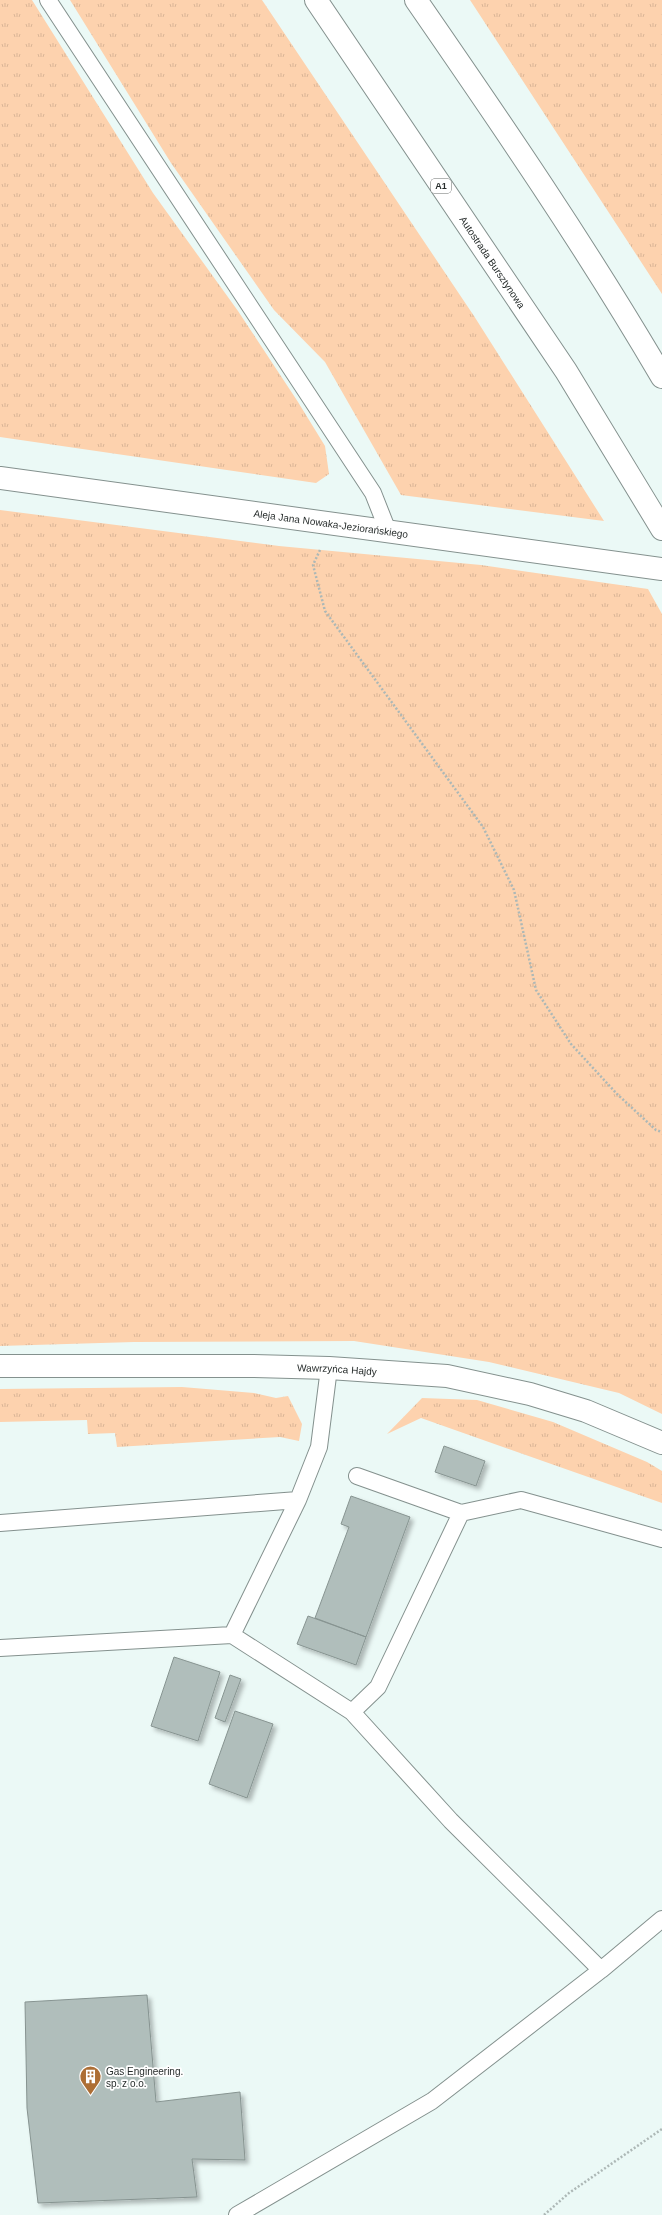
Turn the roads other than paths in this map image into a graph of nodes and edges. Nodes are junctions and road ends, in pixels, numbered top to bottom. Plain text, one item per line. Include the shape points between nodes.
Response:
1 (48, 0) edge
2 (316, 0) edge
3 (416, 0) edge
4 (662, 376) edge
5 (0, 478) edge
6 (662, 529) edge
7 (388, 531) junction
8 (662, 570) edge
9 (0, 1366) edge
10 (329, 1368) junction
11 (662, 1443) edge
12 (357, 1476) dead end
13 (298, 1500) junction
14 (461, 1513) junction
15 (0, 1524) edge
16 (662, 1539) edge
17 (232, 1635) junction
18 (0, 1648) edge
19 (352, 1712) junction
20 (662, 1919) edge
21 (601, 1970) junction
22 (236, 2215) edge

1 - 7 lane via 373,493
2 - 6 main road, Autostrada Bursztynowa / A1 via 566,371
3 - 4 main road via 495,114
5 - 7 main road, Aleja Jana Nowaka-Jeziorańskiego
7 - 8 main road, Aleja Jana Nowaka-Jeziorańskiego
9 - 10 main road, Wawrzyńca Hajdy
10 - 11 main road, Wawrzyńca Hajdy via 447,1376 530,1394 586,1411
10 - 13 lane via 319,1447
12 - 14 lane
13 - 15 lane
13 - 17 lane
14 - 16 lane via 521,1500
14 - 19 lane via 378,1687
17 - 18 lane
17 - 19 lane
19 - 21 lane via 451,1821
20 - 21 lane
21 - 22 lane via 432,2101

